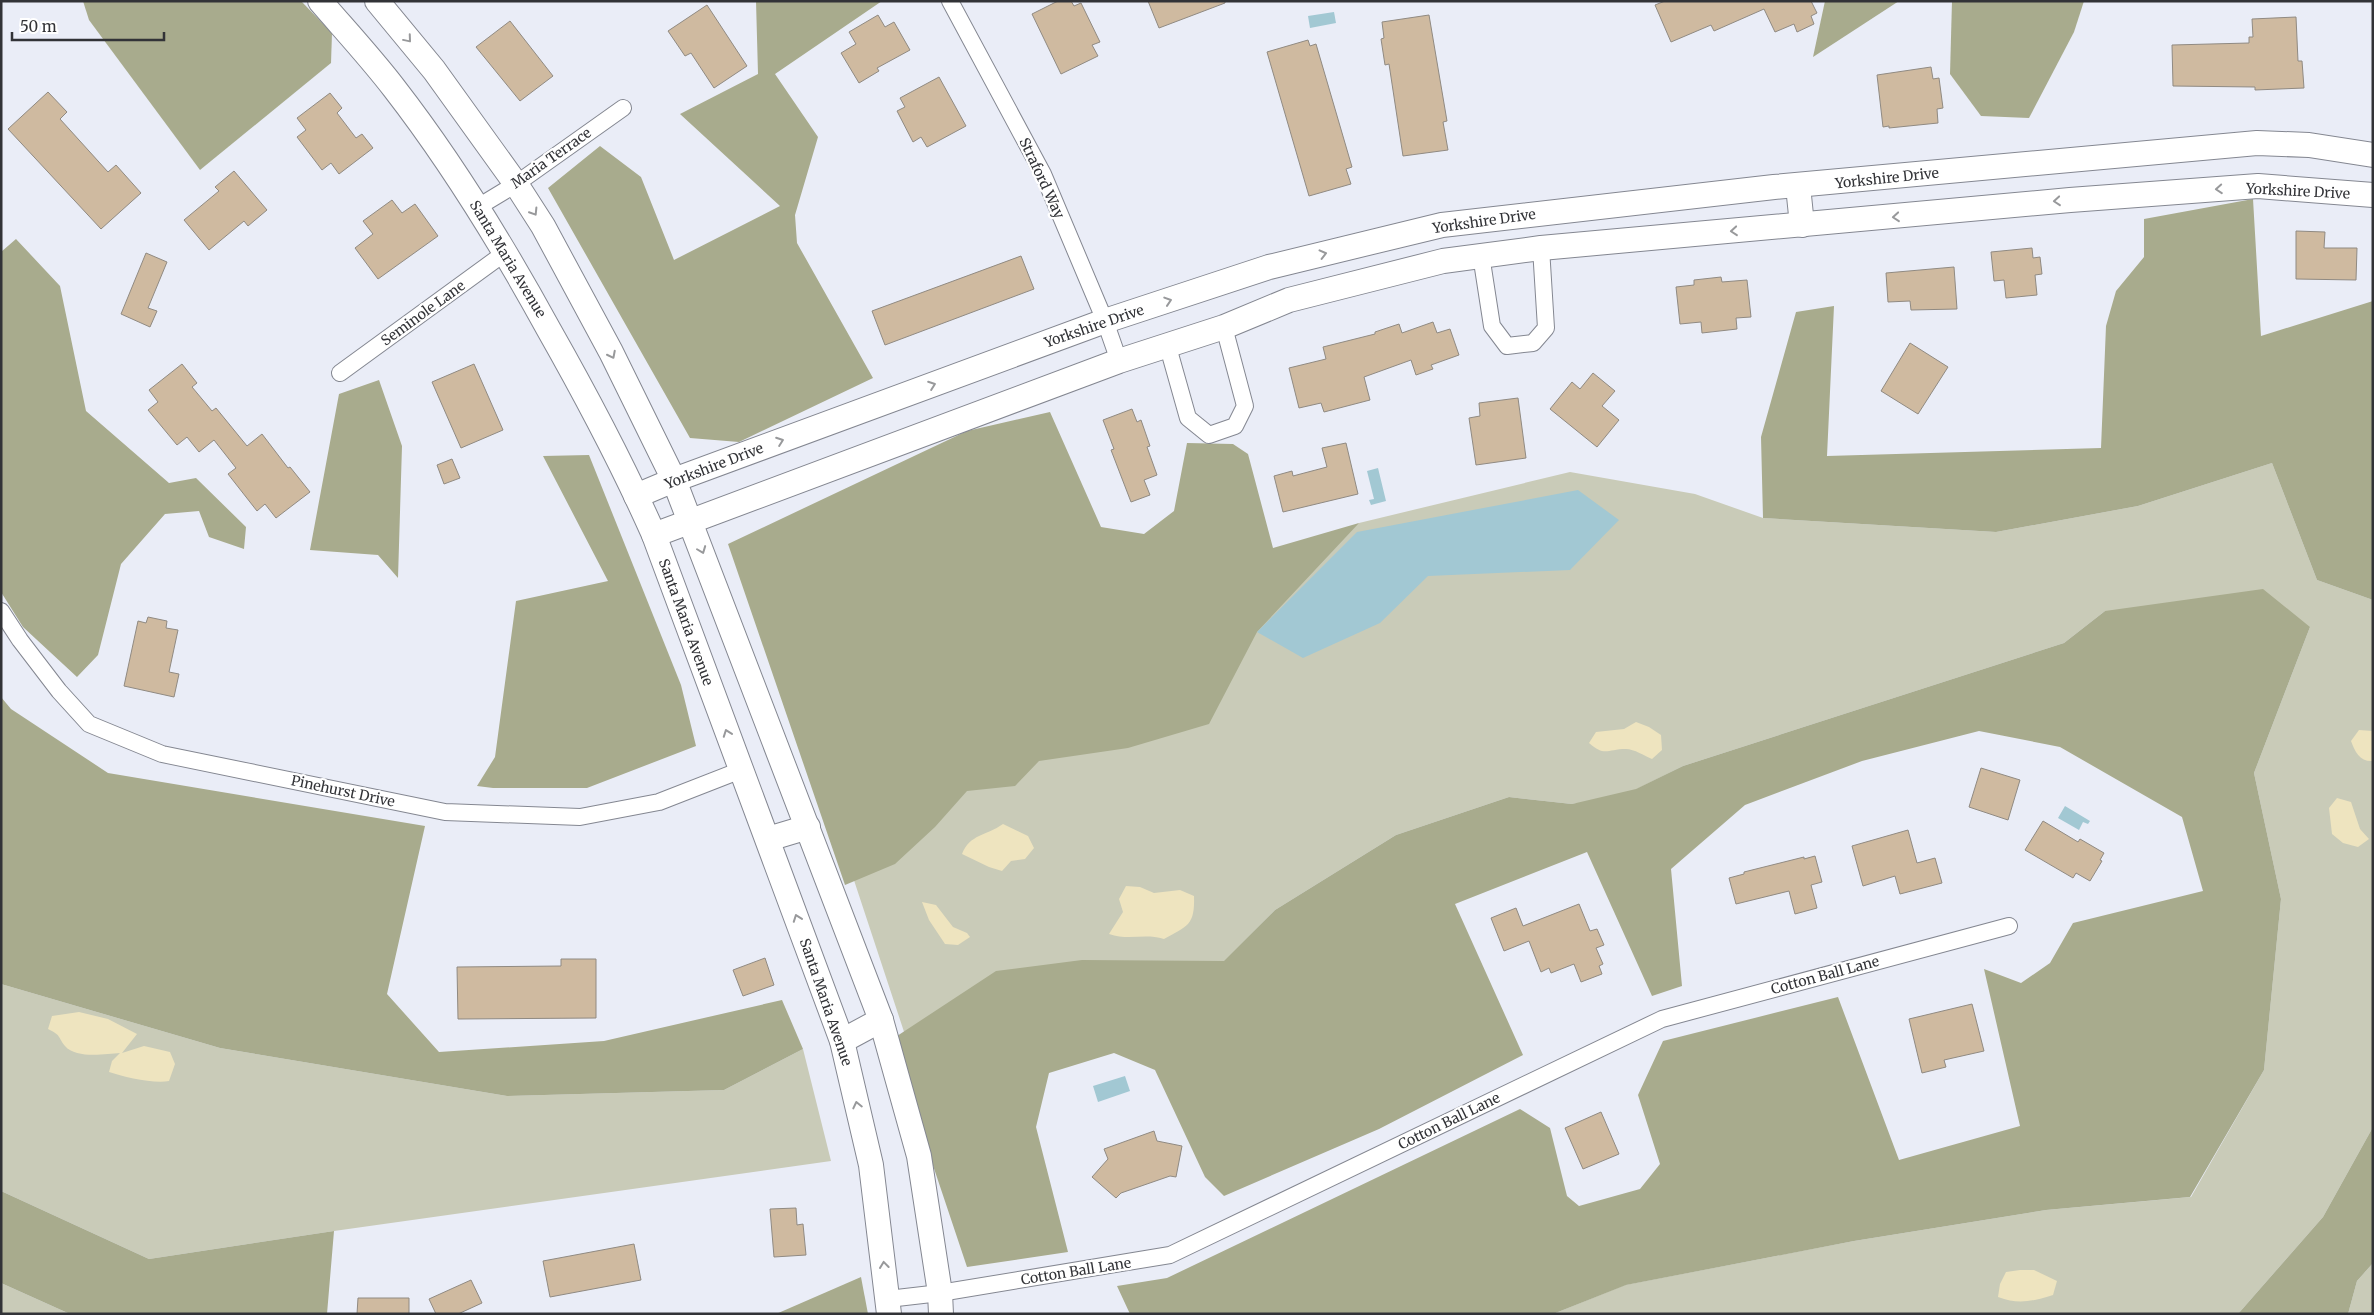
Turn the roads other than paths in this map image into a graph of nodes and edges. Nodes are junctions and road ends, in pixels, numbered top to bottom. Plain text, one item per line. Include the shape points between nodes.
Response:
1 (320, 1) edge
2 (377, 1) edge
3 (950, 1) edge
4 (623, 108) dead end
5 (2373, 155) edge
6 (516, 184) junction
7 (1798, 186) junction
8 (2373, 195) edge
9 (478, 207) junction
10 (1802, 225) junction
11 (1541, 248) junction
12 (506, 252) junction
13 (1481, 255) junction
14 (1105, 321) junction
15 (1224, 327) junction
16 (1168, 346) junction
17 (1119, 361) junction
18 (340, 373) dead end
19 (674, 480) junction
20 (636, 496) junction
21 (690, 522) junction
22 (654, 536) junction
23 (1, 611) edge
24 (740, 770) junction
25 (808, 827) junction
26 (768, 839) junction
27 (2009, 926) dead end
28 (881, 1020) junction
29 (842, 1041) junction
30 (941, 1303) edge
31 (889, 1306) edge

1 - 9 street, Santa Maria Avenue via 394,88
2 -> 6 street via 434,70
3 - 14 street, Straford Way via 1043,174
4 - 6 street, Maria Terrace
5 - 7 street, Yorkshire Drive via 2309,145 2257,143
6 - 9 street, Maria Terrace
6 -> 19 street via 543,226 602,336
7 - 10 street
14 -> 7 street, Yorkshire Drive via 1269,267 1442,225
8 -> 10 street, Yorkshire Drive via 2258,186
9 - 12 street, Santa Maria Avenue
10 -> 11 street, Yorkshire Drive
11 - 13 street, Yorkshire Drive
11 - 13 street via 1546,328 1533,343 1507,346 1492,326
12 - 18 street, Seminole Lane
12 - 20 street, Santa Maria Avenue
13 - 15 street, Yorkshire Drive via 1443,261 1289,300
14 - 17 street, Straford Way
19 -> 14 street, Yorkshire Drive
15 - 16 street, Yorkshire Drive
15 - 16 street via 1245,406 1235,426 1209,435 1188,418
16 - 17 street, Yorkshire Drive
17 - 21 street, Yorkshire Drive
19 - 20 street, Yorkshire Drive
19 - 21 street
20 - 22 street, Santa Maria Avenue
21 - 22 street, Yorkshire Drive
21 -> 25 street
24 -> 22 street, Santa Maria Avenue
23 - 24 street, Pinehurst Drive via 53,684 89,724 162,754 446,812 570,817 659,802
24 - 26 street, Santa Maria Avenue
25 - 26 street
25 - 28 street
29 -> 26 street, Santa Maria Avenue
27 - 30 street, Cotton Ball Lane via 1662,1019 1170,1255
28 - 29 street
28 - 30 street via 919,1156
31 -> 29 street, Santa Maria Avenue via 871,1165
30 - 31 street, Cotton Ball Lane

